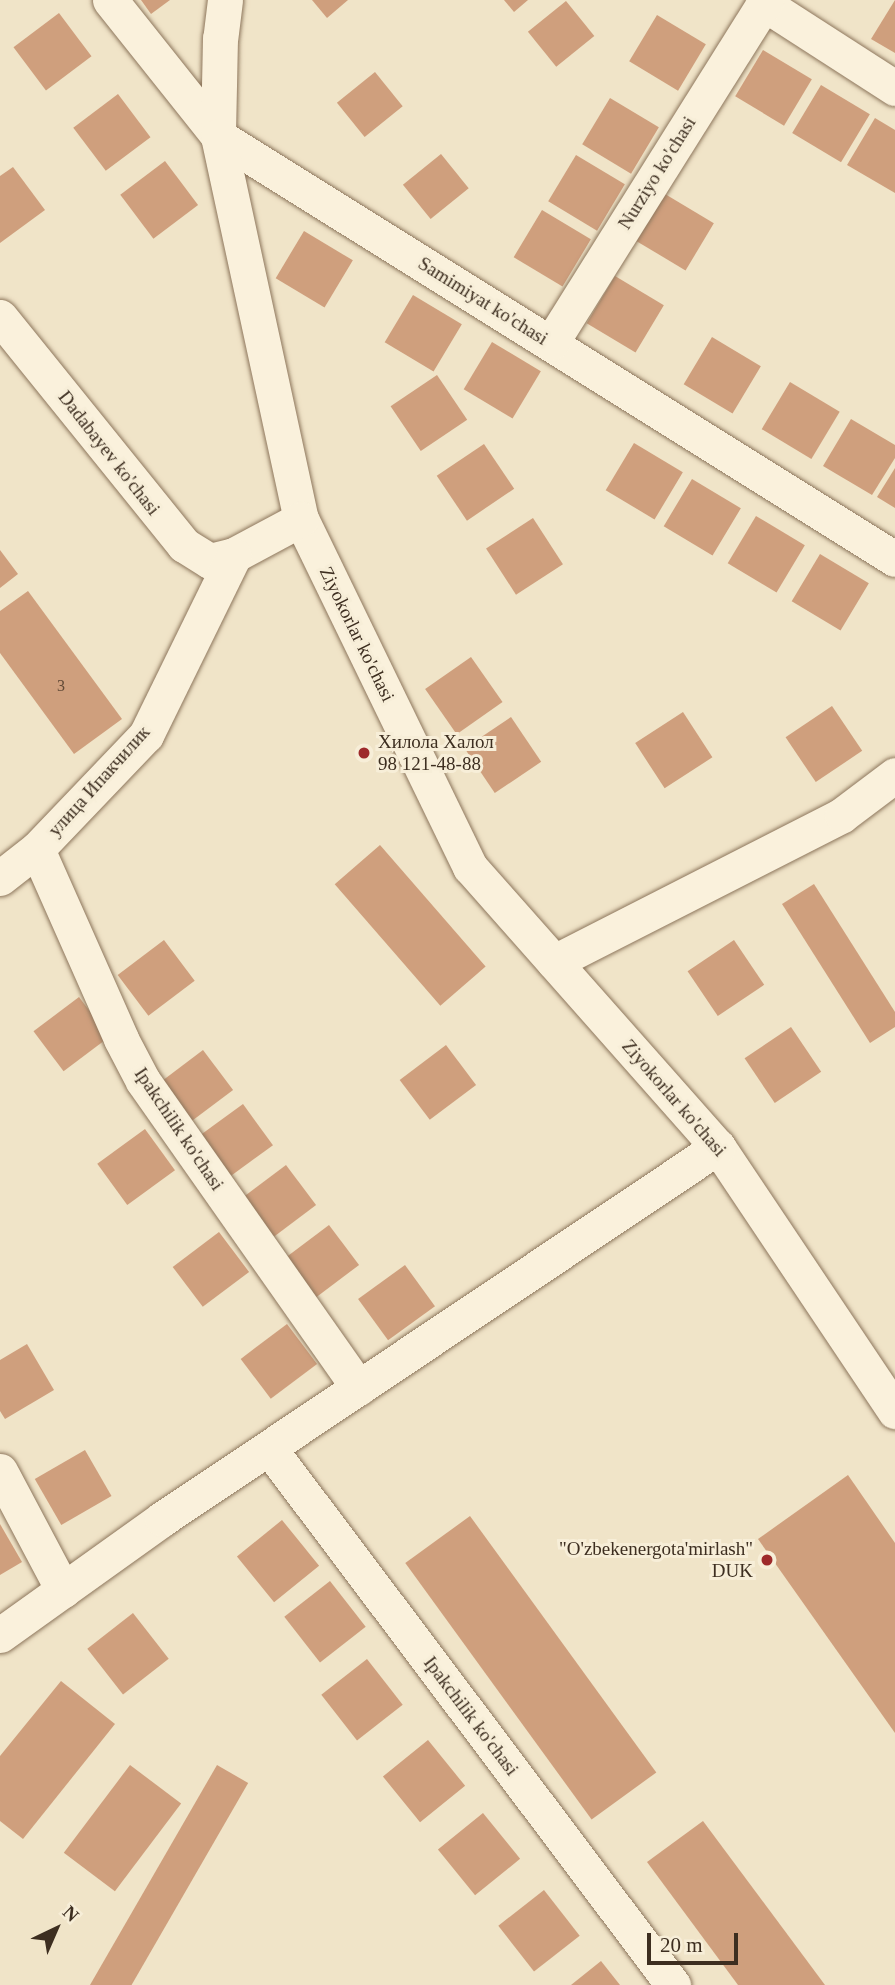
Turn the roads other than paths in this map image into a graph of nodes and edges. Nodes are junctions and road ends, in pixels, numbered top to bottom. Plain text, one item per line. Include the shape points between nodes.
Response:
1 (110, 0) edge
2 (225, 0) edge
3 (764, 2) edge
4 (895, 88) edge
5 (218, 136) junction
6 (0, 317) edge
7 (551, 343) junction
8 (301, 519) junction
9 (234, 555) junction
10 (895, 559) edge
11 (895, 775) edge
12 (37, 849) junction
13 (0, 878) edge
14 (554, 962) junction
15 (718, 1147) junction
16 (359, 1388) junction
17 (895, 1411) edge
18 (270, 1448) junction
19 (0, 1471) edge
20 (63, 1590) junction
21 (0, 1635) edge
22 (673, 1985) edge

1 - 5 street, Samimiyat ko'chasi
2 - 5 street, Ziyokorlar ko'chasi
3 - 4 street, Nurziyo ko'chasi
3 - 7 street, Nurziyo ko'chasi
5 - 7 street, Samimiyat ko'chasi
5 - 8 street, Ziyokorlar ko'chasi
6 - 9 street, Dadabayev ko'chasi via 184,545 210,561
7 - 10 street, Samimiyat ko'chasi
8 - 9 street
8 - 14 street, Ziyokorlar ko'chasi via 470,867
9 - 12 street, улица Ипакчилик via 146,735
11 - 14 street via 842,815
12 - 13 street, улица Ипакчилик
12 - 16 street, Ipakchilik ko'chasi via 121,1040 144,1081
14 - 15 street, Ziyokorlar ko'chasi
15 - 16 street
15 - 17 street, Ziyokorlar ko'chasi
16 - 18 street
18 - 20 street
18 - 22 street, Ipakchilik ko'chasi
19 - 20 street
20 - 21 street

